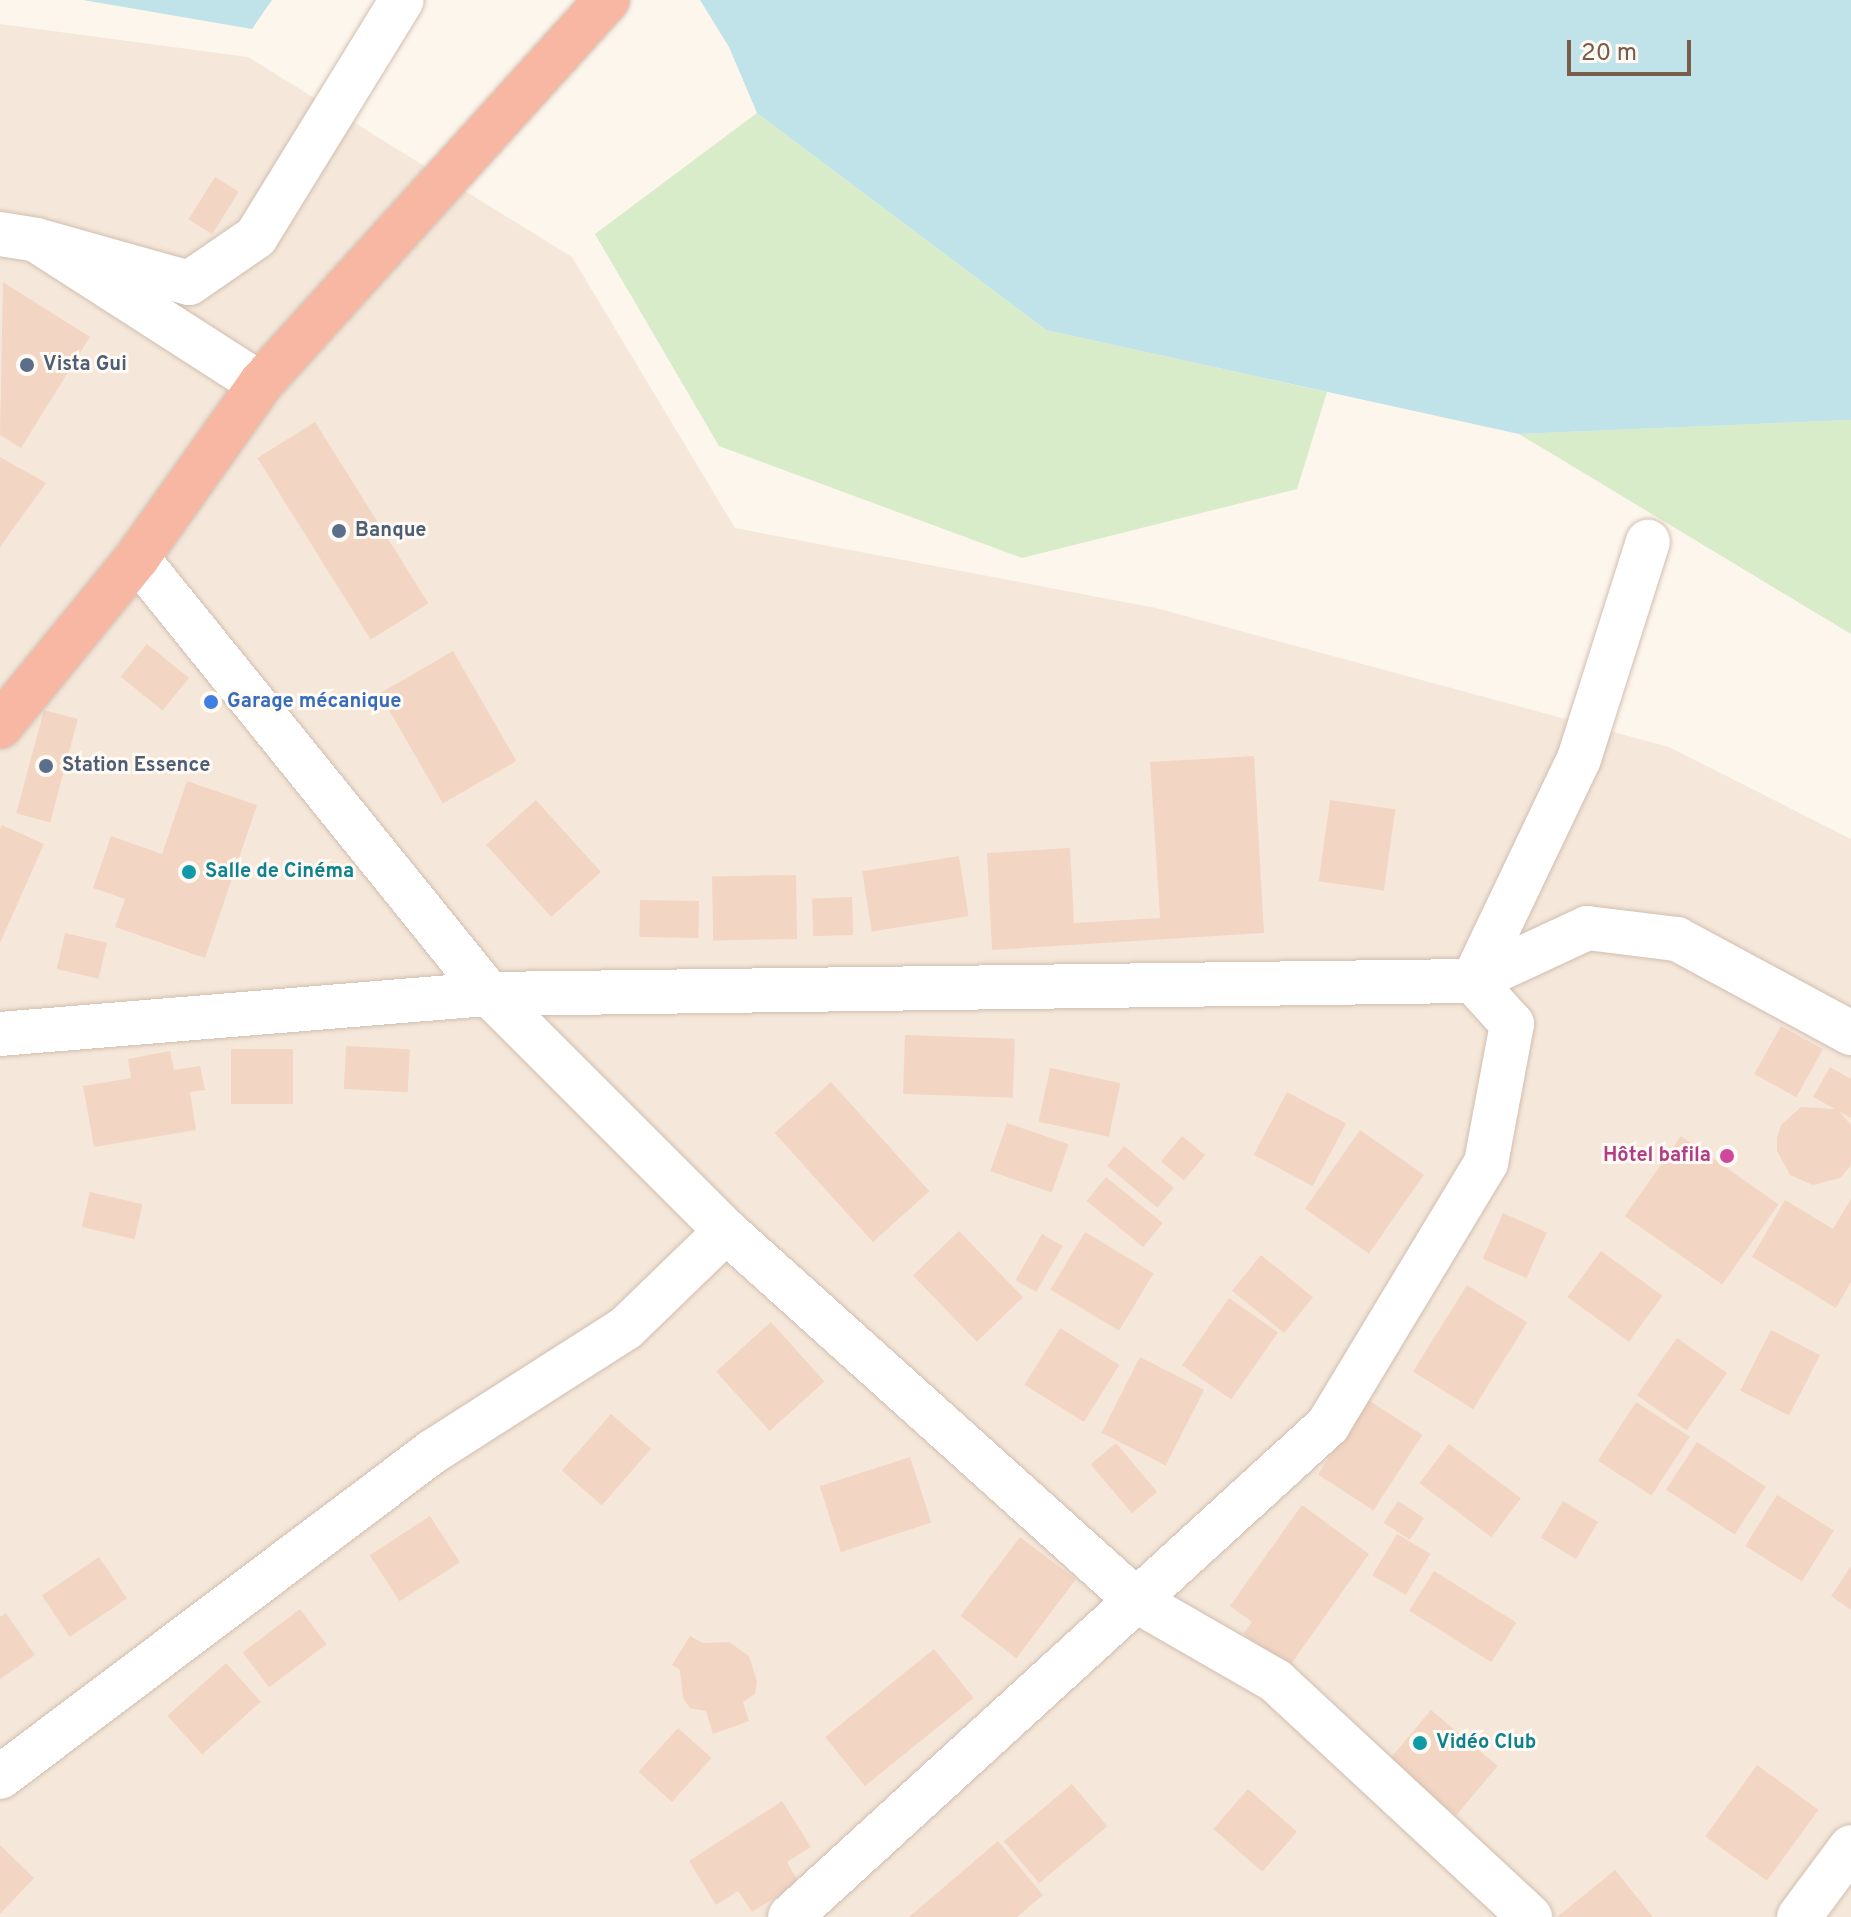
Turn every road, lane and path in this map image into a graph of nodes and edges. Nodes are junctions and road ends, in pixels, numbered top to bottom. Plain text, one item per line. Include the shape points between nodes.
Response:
1 (402, 0) edge
2 (607, 0) edge
3 (18, 237) edge
4 (260, 384) junction
5 (1648, 542) dead end
6 (137, 558) junction
7 (0, 726) edge
8 (1473, 981) junction
9 (489, 994) junction
10 (1851, 1033) edge
11 (0, 1034) edge
12 (726, 1231) junction
13 (1137, 1601) junction
14 (0, 1777) edge
15 (1851, 1847) edge
16 (790, 1917) edge
17 (1530, 1917) edge
18 (1799, 1917) edge

1 - 3 street via 256,237 189,283
2 - 4 highway
3 - 4 street
4 - 6 highway
5 - 8 street via 1579,759
6 - 7 highway
6 - 9 street
8 - 9 street
8 - 10 street via 1587,928 1677,939
8 - 13 street via 1512,1024 1486,1163 1328,1425
9 - 11 street
9 - 12 street
12 - 13 street
12 - 14 street via 626,1328 432,1452
13 - 16 street
13 - 17 street via 1276,1681
15 - 18 street

